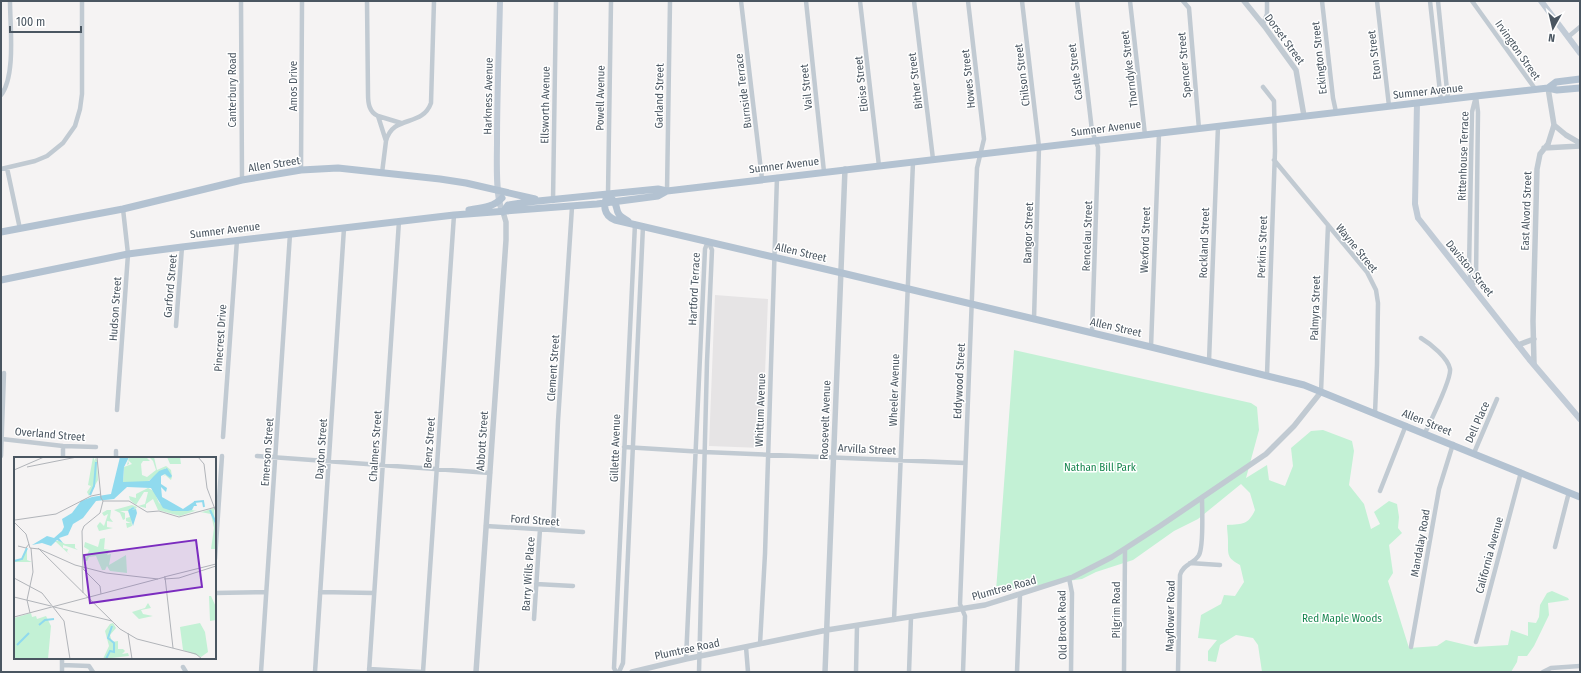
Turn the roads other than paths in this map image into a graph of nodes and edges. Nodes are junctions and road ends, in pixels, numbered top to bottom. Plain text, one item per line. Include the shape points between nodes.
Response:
1 (10, 1) edge
2 (82, 1) edge
3 (241, 1) edge
4 (302, 1) edge
5 (368, 1) edge
6 (434, 1) edge
7 (500, 1) edge
8 (556, 1) edge
9 (611, 1) edge
10 (670, 1) edge
11 (741, 1) edge
12 (806, 1) edge
13 (860, 1) edge
14 (914, 1) edge
15 (968, 1) edge
16 (1022, 1) edge
17 (1077, 1) edge
18 (1130, 1) edge
19 (1183, 1) edge
20 (1244, 1) edge
21 (1267, 1) edge
22 (1322, 1) edge
23 (1377, 1) edge
24 (1430, 1) edge
25 (1438, 1) edge
26 (1472, 1) edge
27 (1541, 1) edge
28 (1263, 24) junction
29 (1580, 27) edge
30 (1568, 37) junction
31 (1580, 53) edge
32 (1580, 79) edge
33 (1263, 87) dead end
34 (1548, 88) junction
35 (1580, 88) edge
36 (1536, 90) junction
37 (1, 95) edge
38 (1476, 96) junction
39 (1445, 100) junction
40 (1416, 103) junction
41 (1389, 106) junction
42 (1336, 112) junction
43 (378, 116) junction
44 (1304, 116) junction
45 (1273, 120) junction
46 (401, 123) junction
47 (1554, 125) junction
48 (1218, 126) junction
49 (1199, 128) junction
50 (1159, 133) junction
51 (1145, 135) junction
52 (1096, 140) junction
53 (386, 141) junction
54 (1580, 144) edge
55 (1039, 147) junction
56 (1544, 148) junction
57 (981, 154) junction
58 (933, 159) junction
59 (1274, 160) junction
60 (913, 162) junction
61 (879, 166) junction
62 (7, 168) junction
63 (1, 169) edge
64 (845, 169) junction
65 (301, 170) junction
66 (824, 172) junction
67 (382, 173) junction
68 (777, 177) junction
69 (762, 179) junction
70 (242, 180) junction
71 (499, 191) junction
72 (667, 191) junction
73 (608, 194) junction
74 (500, 200) junction
75 (553, 200) junction
76 (615, 202) junction
77 (604, 203) junction
78 (572, 207) junction
79 (554, 208) junction
80 (124, 209) junction
81 (503, 212) junction
82 (454, 215) junction
83 (399, 221) junction
84 (634, 223) junction
85 (1328, 225) junction
86 (642, 226) junction
87 (344, 228) junction
88 (20, 229) junction
89 (1, 232) edge
90 (290, 234) junction
91 (237, 240) junction
92 (708, 241) junction
93 (182, 247) junction
94 (128, 254) junction
95 (775, 257) junction
96 (842, 273) junction
97 (1, 280) edge
98 (1472, 286) junction
99 (907, 288) junction
100 (972, 304) junction
101 (1034, 319) junction
102 (176, 326) dead end
103 (1092, 333) junction
104 (629, 338) junction
105 (1421, 338) dead end
106 (637, 339) junction
107 (1534, 339) junction
108 (1518, 345) junction
109 (1151, 346) junction
110 (1209, 361) junction
111 (1534, 364) junction
112 (4, 373) dead end
113 (1267, 376) junction
114 (1322, 392) junction
115 (1497, 399) dead end
116 (117, 410) dead end
117 (1375, 413) junction
118 (1580, 419) edge
119 (1406, 425) junction
120 (1425, 433) junction
121 (223, 437) dead end
122 (2, 439) edge
123 (1453, 444) junction
124 (63, 446) junction
125 (96, 447) dead end
126 (624, 447) junction
127 (632, 448) junction
128 (116, 451) dead end
129 (696, 452) junction
130 (704, 452) junction
131 (1474, 453) junction
132 (768, 454) junction
133 (1, 456) edge
134 (222, 456) dead end
135 (257, 456) dead end
136 (62, 457) edge
137 (116, 457) edge
138 (834, 457) junction
139 (275, 458) junction
140 (900, 460) junction
141 (330, 462) junction
142 (965, 463) junction
143 (383, 466) junction
144 (437, 469) junction
145 (1521, 472) junction
146 (490, 474) junction
147 (1380, 491) dead end
148 (1569, 492) junction
149 (1579, 497) edge
150 (1202, 498) junction
151 (621, 524) junction
152 (629, 524) junction
153 (486, 526) junction
154 (540, 529) junction
155 (553, 530) junction
156 (584, 532) dead end
157 (216, 544) edge
158 (1555, 547) dead end
159 (1125, 549) junction
160 (1190, 563) junction
161 (1220, 565) dead end
162 (1069, 578) junction
163 (536, 584) junction
164 (573, 586) dead end
165 (216, 592) edge
166 (266, 592) junction
167 (320, 592) junction
168 (374, 593) junction
169 (1020, 595) junction
170 (618, 599) junction
171 (626, 600) junction
172 (961, 609) junction
173 (911, 617) junction
174 (534, 619) dead end
175 (894, 620) junction
176 (858, 626) junction
177 (827, 630) junction
178 (1476, 642) dead end
179 (760, 644) junction
180 (746, 647) junction
181 (1411, 647) dead end
182 (698, 656) junction
183 (62, 659) edge
184 (686, 659) junction
185 (62, 665) junction
186 (1580, 666) edge
187 (183, 667) dead end
188 (369, 670) edge
189 (62, 672) edge
190 (93, 672) edge
191 (186, 672) edge
192 (261, 672) edge
193 (315, 672) edge
194 (423, 672) edge
195 (476, 672) edge
196 (616, 672) edge
197 (619, 672) edge
198 (632, 672) edge
199 (699, 672) edge
200 (748, 672) edge
201 (825, 672) edge
202 (856, 672) edge
203 (909, 672) edge
204 (963, 672) edge
205 (1017, 672) edge
206 (1071, 672) edge
207 (1124, 672) edge
208 (1178, 672) edge
209 (1543, 672) edge

1 - 37 street via 10,74
2 - 62 street via 82,94 77,122 66,139 51,154 39,160
3 - 70 street, Canterbury Road
4 - 65 street, Amos Drive
5 - 43 street via 368,94 371,110
6 - 46 street via 431,103 428,111 421,117
7 - 71 main road, Harkness Avenue via 497,96
8 - 75 street, Ellsworth Avenue
9 - 73 street, Powell Avenue
10 - 72 street, Garland Street
11 - 69 street, Burnside Terrace
12 - 66 street, Vail Street
13 - 61 street, Eloise Street
14 - 58 street, Bither Street
15 - 57 street, Howes Street via 984,139
16 - 55 street, Chilson Street
17 - 52 street, Castle Street via 1092,131
18 - 51 street, Thorndyke Street
19 - 49 street, Spencer Street via 1188,8
20 - 28 street, Dorset Street
21 - 28 street via 1267,14
22 - 42 street, Eckington Street
23 - 41 street, Eton Street
24 - 39 street
25 - 39 street
26 - 36 street, Irvington Street
27 - 30 main road
28 - 44 street, Dorset Street via 1297,71
29 - 30 street
30 - 31 main road
32 - 34 main road, Sumner Avenue via 1556,82
33 - 45 street, Perkins Street via 1274,102
34 - 35 main road, Sumner Avenue
34 - 36 main road, Sumner Avenue
34 - 47 street, East Alvord Street
36 - 38 main road, Sumner Avenue
38 - 39 main road, Sumner Avenue
38 - 98 street, Rittenhouse Terrace via 1472,112 1469,269
39 - 40 main road, Sumner Avenue
40 - 41 main road, Sumner Avenue
40 - 98 main road, Daviston Street via 1416,213 1424,227
41 - 42 main road, Sumner Avenue
42 - 44 main road, Sumner Avenue
43 - 46 street
43 - 53 street
44 - 45 main road, Sumner Avenue
45 - 48 main road, Sumner Avenue
45 - 59 street, Perkins Street
46 - 53 street via 390,131
47 - 54 street
47 - 56 street, East Alvord Street via 1550,140
48 - 49 main road, Sumner Avenue
48 - 110 street, Rockland Street
49 - 50 main road, Sumner Avenue
50 - 51 main road, Sumner Avenue
50 - 109 street, Wexford Street
51 - 52 main road, Sumner Avenue
52 - 55 main road, Sumner Avenue
52 - 103 street, Rencelau Street via 1098,154
53 - 67 street
54 - 56 street
55 - 57 main road, Sumner Avenue
55 - 101 street, Bangor Street
56 - 107 street, East Alvord Street via 1539,155 1537,169
57 - 58 main road, Sumner Avenue
57 - 100 street, Eddywood Street via 977,168
58 - 60 main road, Sumner Avenue
59 - 85 street, Wayne Street
59 - 113 street, Perkins Street
60 - 61 main road, Sumner Avenue
60 - 99 street, Wheeler Avenue
61 - 64 main road, Sumner Avenue
62 - 63 street
62 - 88 street
64 - 66 main road, Sumner Avenue
64 - 96 street, Roosevelt Avenue
65 - 67 main road, Allen Street via 338,168
65 - 70 main road, Allen Street
66 - 68 main road, Sumner Avenue
67 - 71 main road, Allen Street via 448,180
68 - 69 main road, Sumner Avenue
68 - 95 street, Whittum Avenue
69 - 72 main road, Sumner Avenue
70 - 80 main road, Allen Street
71 - 74 main road, Harkness Avenue
71 - 75 main road, Allen Street
72 - 73 main road, Sumner Avenue via 658,189
72 - 76 main road, Sumner Avenue via 658,196
73 - 75 main road, Sumner Avenue
73 - 76 main road, Allen Street
73 - 77 main road
74 - 81 main road, Harkness Avenue
74 - 82 main road, Sumner Avenue
75 - 79 street, Ellsworth Avenue
75 - 81 main road, Sumner Avenue via 510,205
76 - 77 main road, Sumner Avenue
76 - 84 main road, Allen Street via 616,211 620,216
77 - 78 main road, Sumner Avenue
77 - 84 main road, Allen Street via 611,219
78 - 79 main road, Sumner Avenue
78 - 155 street, Clement Street
79 - 81 main road, Sumner Avenue
80 - 88 main road, Allen Street
80 - 94 street, Hudson Street
81 - 82 main road, Sumner Avenue
81 - 146 street, Abbott Street via 506,240
82 - 83 main road, Sumner Avenue
82 - 144 street, Benz Street
83 - 87 main road, Sumner Avenue
83 - 143 street, Chalmers Street
84 - 86 main road, Allen Street
84 - 104 street, Gillette Avenue
85 - 114 street, Palmyra Street
85 - 117 street, Wayne Street via 1367,272 1377,293 1379,312
86 - 92 main road, Allen Street
86 - 106 street, Gillette Avenue
87 - 90 main road, Sumner Avenue
87 - 141 street, Dayton Street
88 - 89 main road, Allen Street
90 - 91 main road, Sumner Avenue
90 - 139 street, Emerson Street
91 - 93 main road, Sumner Avenue
91 - 121 street, Pinecrest Drive
92 - 95 main road, Allen Street
92 - 129 street, Hartford Terrace via 705,249
92 - 130 street, Hartford Terrace via 712,250
93 - 94 main road, Sumner Avenue
93 - 102 street, Garford Street
94 - 97 main road, Sumner Avenue
94 - 116 street, Hudson Street
95 - 96 main road, Allen Street
95 - 132 street, Whittum Avenue
96 - 99 main road, Allen Street
96 - 138 street, Roosevelt Avenue
98 - 108 main road, Daviston Street
99 - 100 main road, Allen Street
99 - 140 street, Wheeler Avenue
100 - 101 main road, Allen Street
100 - 142 street, Eddywood Street
101 - 103 main road, Allen Street
103 - 109 main road, Allen Street
104 - 106 street
104 - 126 street, Gillette Avenue
105 - 120 street via 1438,351 1450,369 1448,380
106 - 127 street, Gillette Avenue
107 - 108 street
107 - 111 street, East Alvord Street
108 - 111 main road, Daviston Street
109 - 110 main road, Allen Street
110 - 113 main road, Allen Street
111 - 118 main road, Daviston Street
112 - 122 street
113 - 114 main road, Allen Street
114 - 117 main road, Allen Street
114 - 150 street, Plumtree Road via 1275,447
115 - 131 street, Dell Place
117 - 119 main road, Allen Street
119 - 120 main road, Allen Street
119 - 147 street
120 - 123 main road, Allen Street
122 - 124 street, Overland Street
122 - 133 street
123 - 131 main road, Allen Street
123 - 181 street, Mandalay Road via 1436,501
124 - 125 street, Overland Street
124 - 136 street
126 - 127 street, Arvilla Street
126 - 151 street, Gillette Avenue
127 - 129 street, Arvilla Street
127 - 152 street, Gillette Avenue
128 - 137 street
129 - 130 street, Arvilla Street
129 - 184 street, Hartford Terrace
130 - 132 street, Arvilla Street
130 - 182 street, Hartford Terrace
131 - 145 main road, Allen Street
132 - 138 street, Arvilla Street
132 - 179 street, Whittum Avenue
134 - 157 street
135 - 139 street
138 - 140 street, Arvilla Street
138 - 177 street, Roosevelt Avenue
139 - 141 street
139 - 166 street, Emerson Street
140 - 142 street, Arvilla Street
140 - 175 street, Wheeler Avenue
141 - 143 street
141 - 167 street, Dayton Street
142 - 172 street, Eddywood Street
143 - 144 street
143 - 168 street, Chalmers Street
144 - 146 street
144 - 194 street, Benz Street
145 - 148 main road, Allen Street
145 - 178 street, California Avenue
146 - 153 street, Abbott Street
148 - 149 main road, Allen Street
148 - 158 street
150 - 159 street, Plumtree Road
150 - 160 street, Mayflower Road via 1200,551 1196,559
151 - 152 street
151 - 170 street, Gillette Avenue
152 - 171 street, Gillette Avenue
153 - 154 street, Ford Street
153 - 195 street, Abbott Street
154 - 155 street, Ford Street
154 - 163 street, Barry Wills Place
155 - 156 street, Ford Street
159 - 162 street, Plumtree Road
159 - 207 street, Pilgrim Road
160 - 161 street
160 - 208 street, Mayflower Road via 1183,568 1180,578
162 - 169 street, Plumtree Road
162 - 206 street, Old Brook Road via 1072,593
163 - 164 street
163 - 174 street, Barry Wills Place
165 - 166 street
166 - 192 street, Emerson Street
167 - 168 street
167 - 193 street, Dayton Street
168 - 188 street, Chalmers Street
169 - 172 street, Plumtree Road
169 - 205 street
170 - 171 street
170 - 196 street, Gillette Avenue via 614,668
171 - 197 street, Gillette Avenue via 623,663
172 - 173 street, Plumtree Road
172 - 204 street, Eddywood Street via 965,616
173 - 175 street, Plumtree Road
173 - 203 street
175 - 176 street, Plumtree Road
176 - 177 street, Plumtree Road
176 - 202 street
177 - 179 street, Plumtree Road
177 - 201 street, Roosevelt Avenue
179 - 180 street, Plumtree Road
180 - 182 street, Plumtree Road
180 - 200 street
182 - 184 street, Plumtree Road
182 - 199 street, Hartford Terrace
183 - 185 street
184 - 198 street, Plumtree Road
185 - 189 street
185 - 190 street via 89,666
186 - 209 street via 1551,668
187 - 191 street
188 - 194 street

